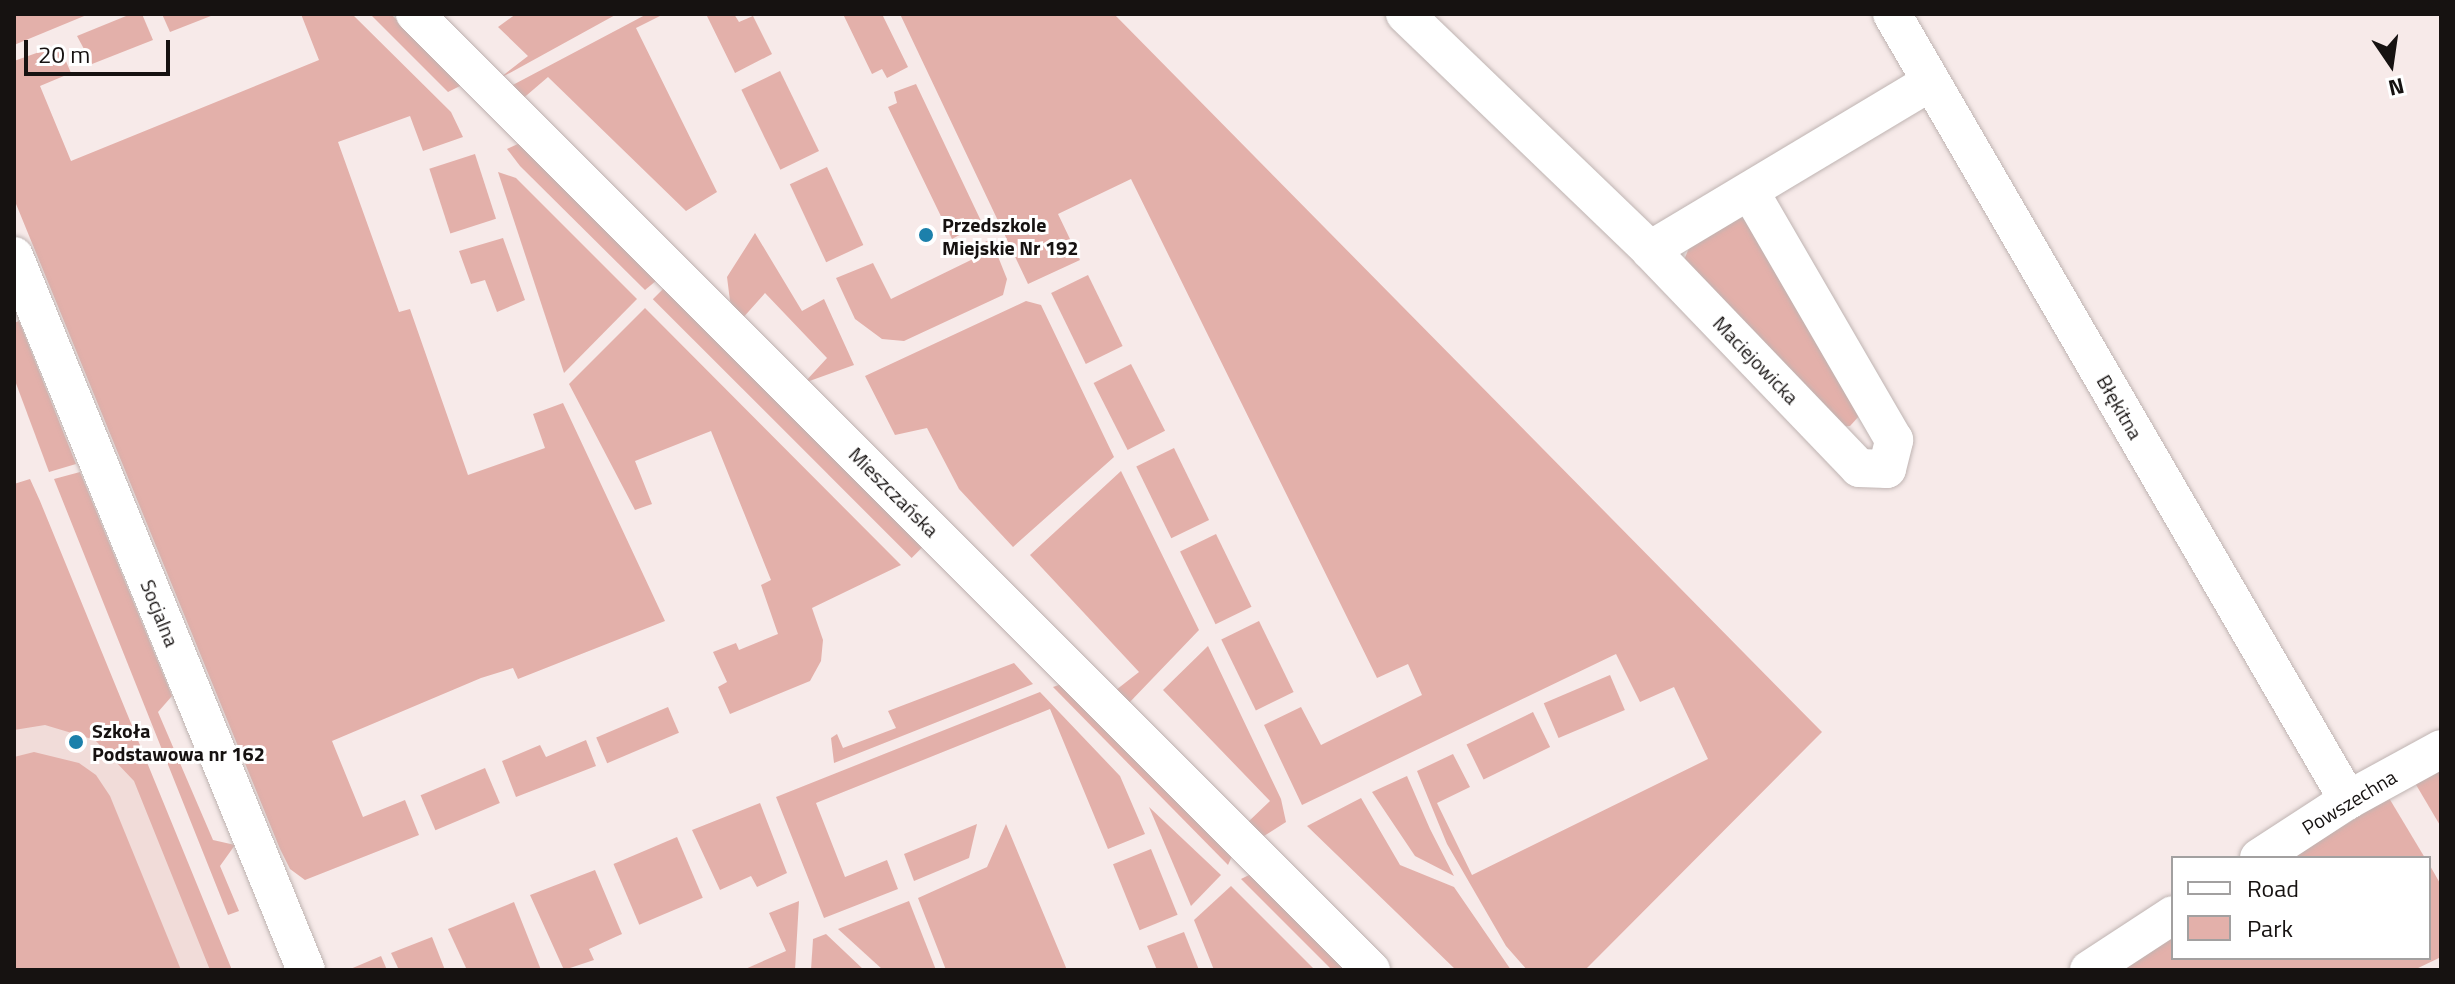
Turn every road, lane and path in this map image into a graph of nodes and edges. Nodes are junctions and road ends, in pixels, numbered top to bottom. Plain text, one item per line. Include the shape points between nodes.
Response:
1 (415, 14) edge
2 (1405, 14) edge
3 (1892, 14) edge
4 (1931, 82) junction
5 (1751, 193) junction
6 (1650, 250) junction
7 (14, 256) edge
8 (2441, 749) edge
9 (2348, 800) junction
10 (2262, 856) edge
11 (2171, 916) edge
12 (306, 970) edge
13 (1371, 970) edge
14 (2089, 970) edge

1 - 13 street, Mieszczańska
2 - 6 street, Maciejowicka
3 - 4 street, Błękitna
4 - 5 street
4 - 9 street, Błękitna
5 - 6 street
5 - 6 street, Maciejowicka via 1894,440 1887,469 1859,468
7 - 12 street, Socjalna
8 - 9 street, Powszechna
9 - 10 street, Powszechna
11 - 14 street

